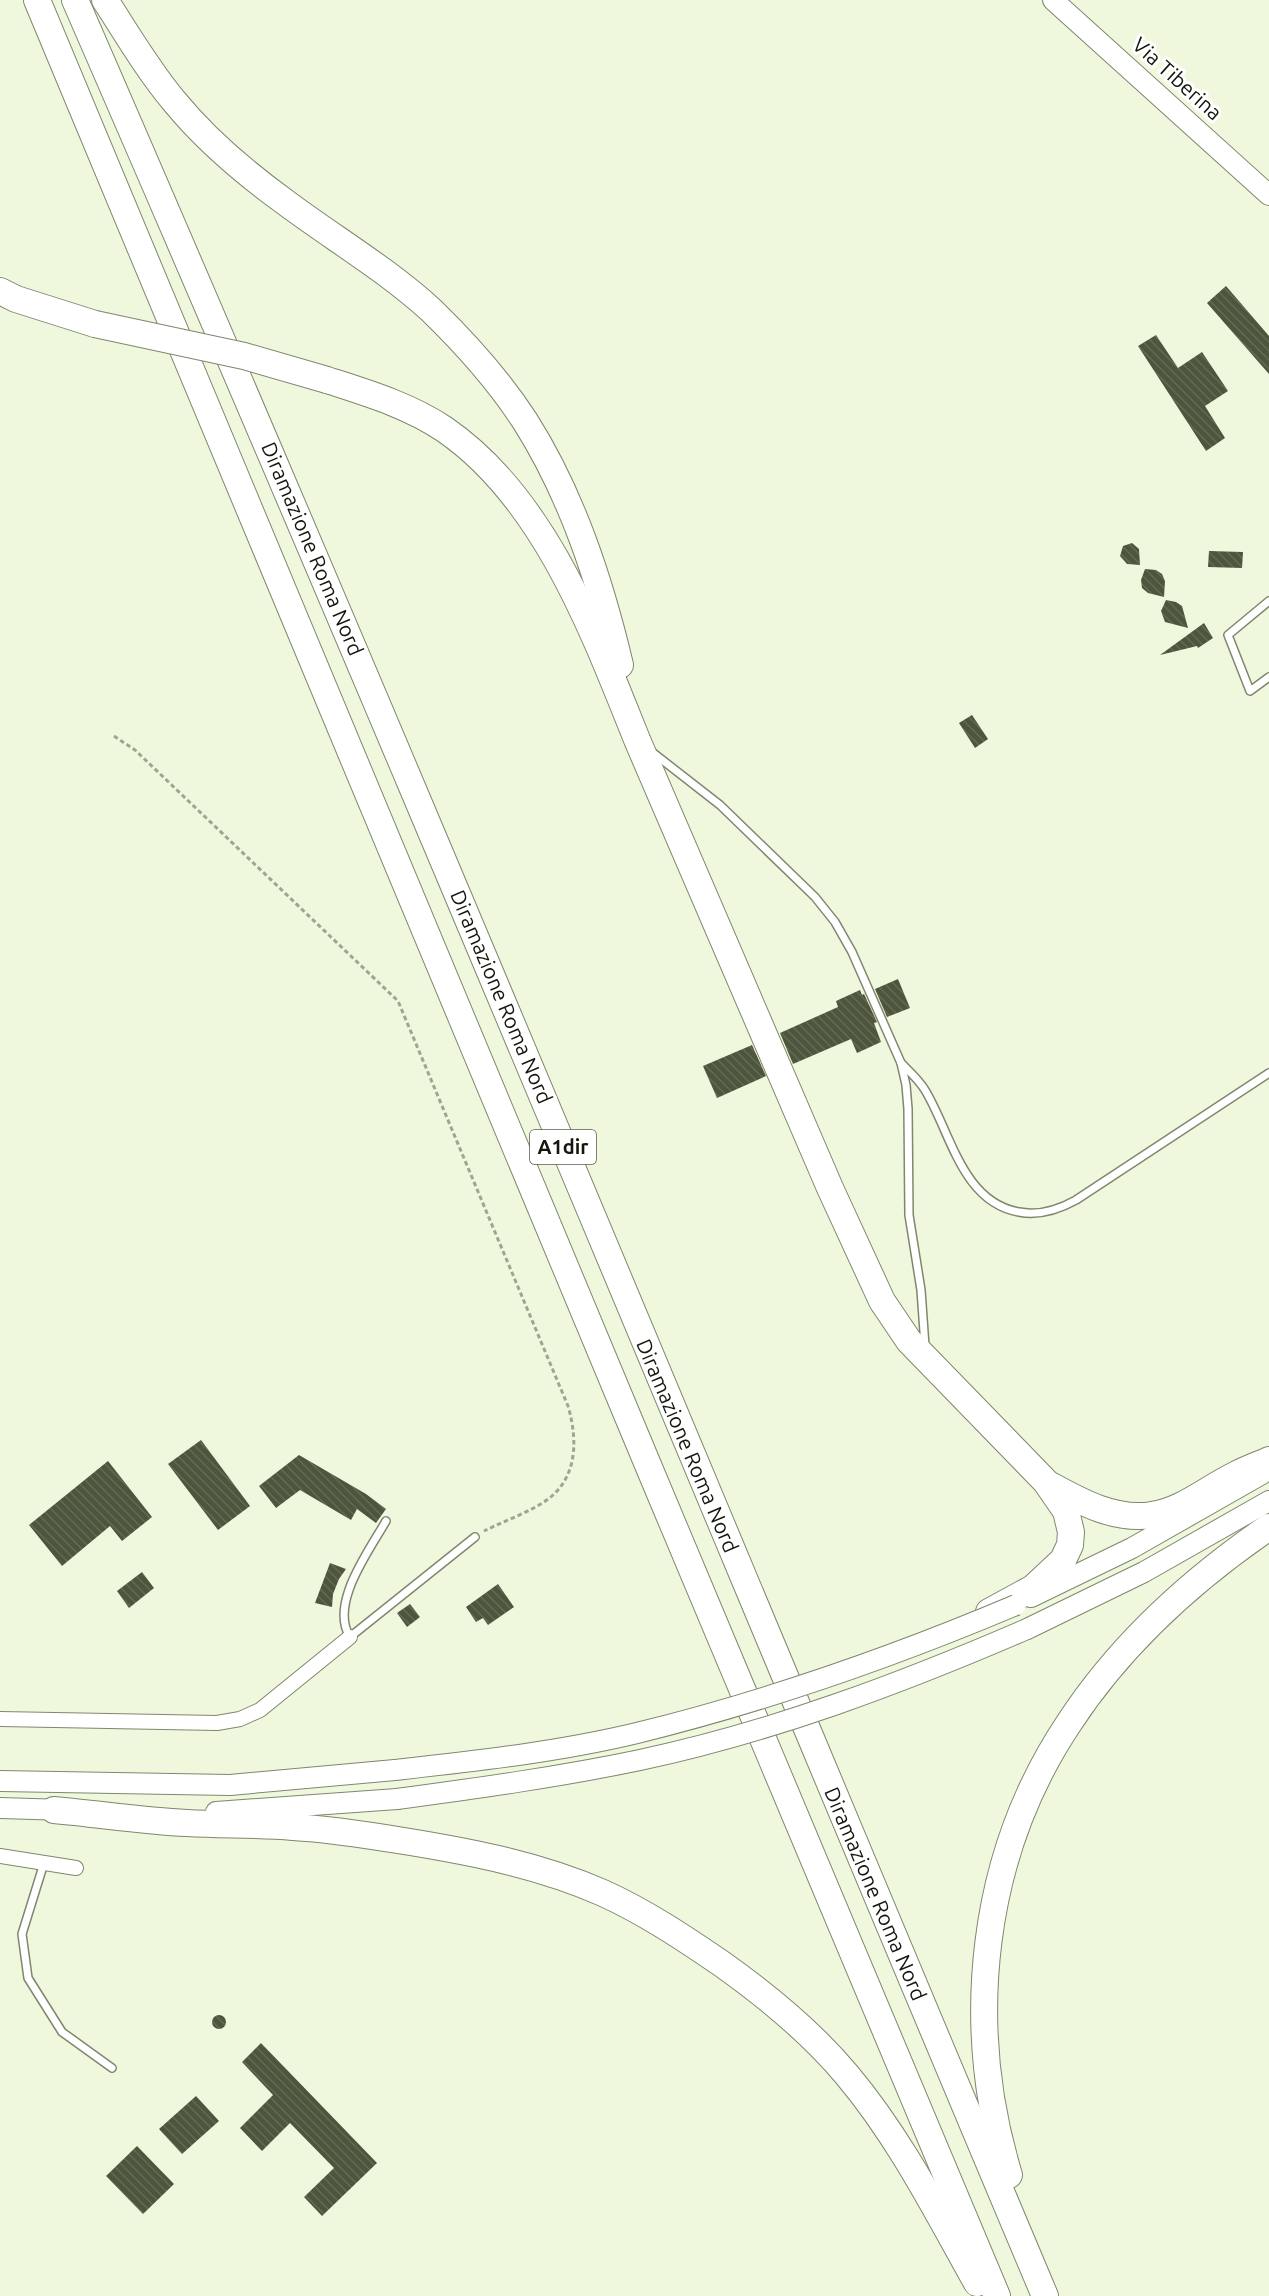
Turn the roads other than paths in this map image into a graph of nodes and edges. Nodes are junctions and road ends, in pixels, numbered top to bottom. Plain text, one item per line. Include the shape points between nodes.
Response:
1 (37, 0) edge
2 (75, 0) edge
3 (105, 0) edge
4 (1053, 0) edge
5 (1269, 195) edge
6 (0, 291) edge
7 (1269, 601) edge
8 (1269, 677) edge
9 (638, 742) junction
10 (901, 1063) junction
11 (1269, 1073) edge
12 (926, 1359) junction
13 (1269, 1460) edge
14 (1269, 1469) edge
15 (1046, 1482) junction
16 (1269, 1501) edge
17 (386, 1521) dead end
18 (1269, 1527) edge
19 (475, 1537) road end
20 (952, 1632) junction
21 (350, 1637) junction
22 (0, 1719) edge
23 (0, 1781) edge
24 (0, 1809) edge
25 (54, 1810) junction
26 (0, 1856) edge
27 (44, 1863) junction
28 (76, 1868) dead end
29 (112, 2068) dead end
30 (984, 2296) edge
31 (998, 2296) edge
32 (1045, 2296) edge

1 - 31 highway, Diramazione Roma Nord / A1dir
2 - 32 highway, Diramazione Roma Nord / A1dir via 455,886
3 - 9 highway via 160,83 225,154 430,310 514,406 555,478 590,559
4 - 5 main road, Via Tiberina
6 - 9 highway, bridge via 95,324 244,356 327,380 385,399 456,438 489,468 528,516 562,568
7 - 8 lane via 1228,635 1250,691
9 - 10 lane via 720,805 824,908 852,952
9 - 12 highway via 874,1284 894,1321
10 - 11 lane via 926,1092 977,1188 1004,1209 1029,1214 1053,1210 1076,1200
10 - 12 lane via 908,1109 909,1215 921,1290
12 - 15 highway
13 - 15 highway via 1176,1507 1143,1516 1104,1510
14 - 20 main road, bridge via 1132,1548
15 - 20 highway via 1064,1507 1070,1524 1071,1540 1066,1555 1033,1588
16 - 25 main road, bridge via 1144,1572 962,1657 731,1737 642,1760 397,1799 231,1813
17 - 21 lane via 347,1595 343,1618
18 - 32 highway via 1191,1588 1106,1674 1069,1722 1041,1771 1005,1859 987,1950 984,2045 998,2137
19 - 21 lane
20 - 23 main road, bridge via 735,1707 635,1733 547,1750 395,1770 230,1785
21 - 22 street via 269,1704 240,1719 217,1723
24 - 25 main road
25 - 30 highway via 185,1823 295,1827 468,1851 562,1877 642,1912 743,1979 847,2075 912,2168
26 - 27 street
27 - 28 street
27 - 29 lane via 22,1934 28,1978 62,2032

